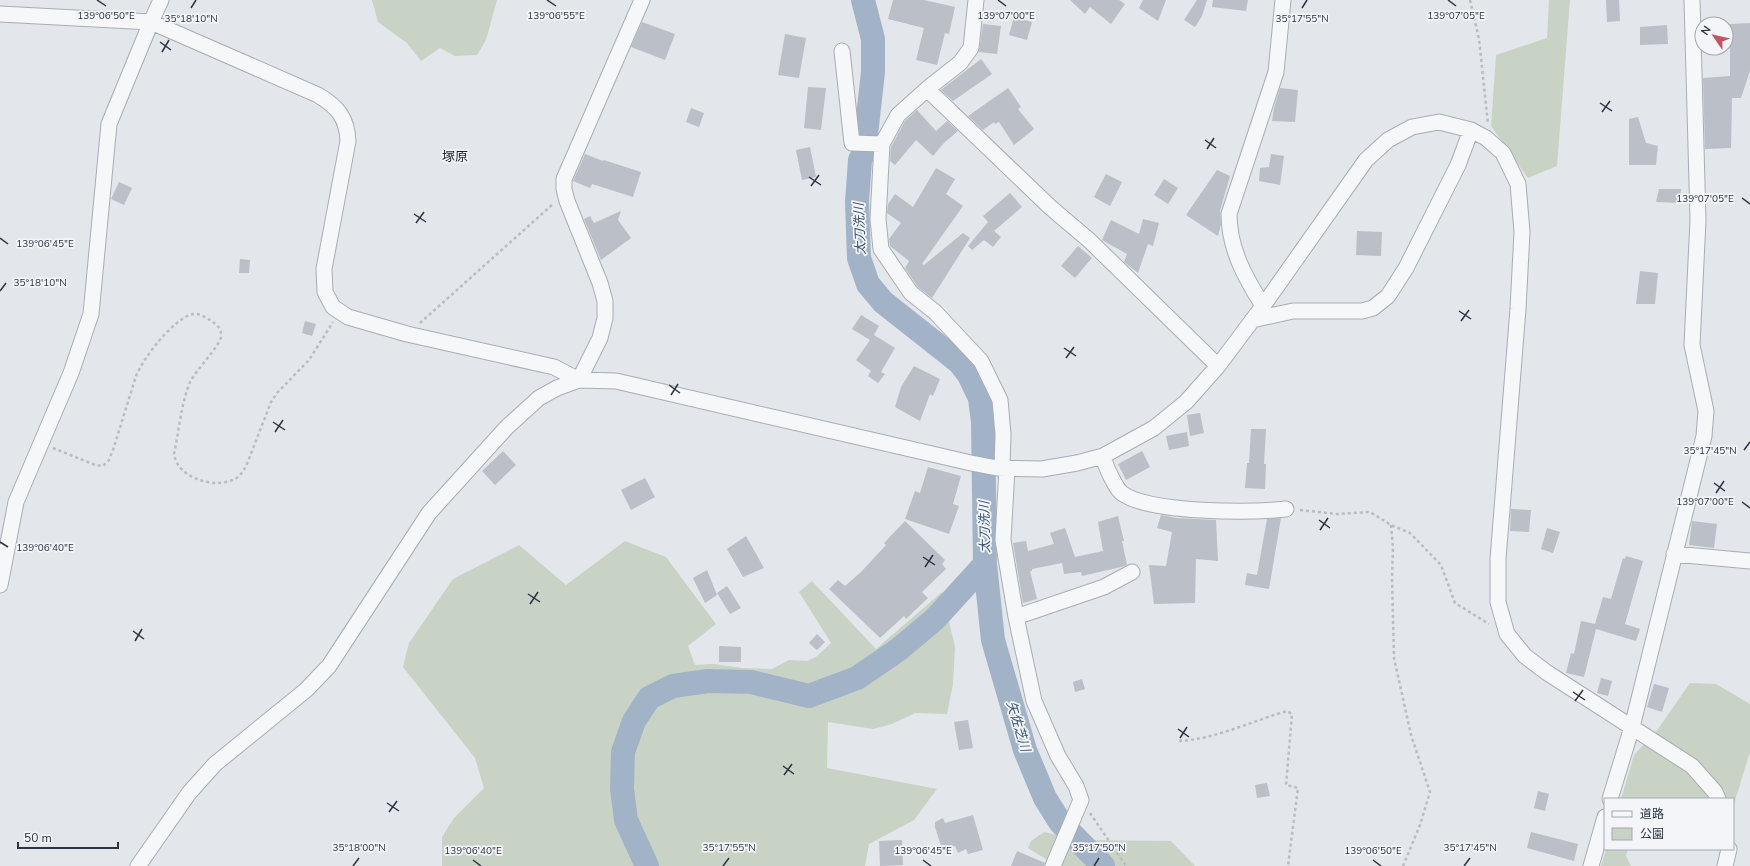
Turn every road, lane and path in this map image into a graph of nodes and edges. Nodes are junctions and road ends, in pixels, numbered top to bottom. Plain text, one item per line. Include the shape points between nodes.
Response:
1 (161, 0) edge
2 (642, 0) edge
3 (976, 0) edge
4 (1283, 0) edge
5 (1470, 0) edge
6 (1692, 0) edge
7 (0, 14) edge
8 (151, 22) junction
9 (842, 51) dead end
10 (927, 89) junction
11 (1472, 130) junction
12 (1486, 138) junction
13 (882, 144) junction
14 (564, 189) junction
15 (1263, 306) junction
16 (341, 313) junction
17 (1252, 320) junction
18 (407, 334) junction
19 (1218, 366) junction
20 (579, 380) junction
21 (42, 444) junction
22 (1103, 456) junction
23 (1002, 468) junction
24 (1286, 509) joint
25 (1391, 525) junction
26 (1674, 554) junction
27 (1750, 561) edge
28 (1132, 572) dead end
29 (0, 585) edge
30 (1016, 617) junction
31 (1507, 634) junction
32 (1632, 727) junction
33 (1179, 740) dead end
34 (1610, 798) edge
35 (1718, 798) edge
36 (1081, 800) junction
37 (1604, 820) edge
38 (1729, 850) edge
39 (138, 866) edge
40 (1053, 866) edge
41 (1126, 866) edge
42 (1288, 866) edge
43 (1403, 866) edge
44 (1591, 866) edge
45 (1725, 866) edge

1 - 8 street
2 - 14 street via 564,179
3 - 10 street via 971,48 960,63
4 - 15 street via 1276,72 1229,214 1229,230 1236,257
5 - 12 path via 1479,39 1485,85 1490,133
6 - 26 street via 1698,220 1692,345 1706,412 1704,436
7 - 8 street
8 - 16 street via 318,95 329,102 344,119 348,130 348,147 324,269 325,292 333,307
8 - 21 street via 109,124 91,314 71,373
9 - 13 street via 852,143
10 - 13 street via 898,115
10 - 19 street via 1050,207 1090,241
11 - 12 street
11 - 15 street via 1439,122 1412,127 1388,140 1366,160
11 - 17 street via 1458,165 1406,268 1388,296 1374,308 1362,311 1293,311
12 - 31 street via 1503,153 1518,184 1522,232 1498,559 1498,602
13 - 23 street via 878,218 881,249 911,293 935,312 981,362 1000,400
14 - 18 path via 548,211
14 - 20 street via 605,300 605,318 600,338
15 - 17 street
16 - 18 street
16 - 21 path via 327,329 309,360 276,393 244,471 233,480 208,482 198,479 179,468 175,462 174,454 185,396 198,368 221,337 216,324 201,315 189,315 176,325 157,343 140,365 113,450 103,466
17 - 19 street
18 - 20 street via 554,367
19 - 22 street via 1186,402 1154,428
20 - 23 street via 616,381
20 - 39 street via 539,398 483,454 430,513 329,666 306,690 215,764 189,793
21 - 29 street via 16,502
22 - 23 street via 1042,469
22 - 24 street via 1121,493 1135,500 1188,508 1268,511
23 - 30 street via 1003,540
24 - 25 path via 1337,514 1370,512
25 - 31 path via 1410,533 1441,565 1455,603
25 - 43 path via 1394,658 1411,735 1430,792
26 - 27 street
26 - 32 street
28 - 30 street via 1104,587
30 - 36 street via 1034,701
31 - 32 street via 1525,656 1546,672
32 - 34 street
32 - 35 street via 1692,766
33 - 42 path via 1191,740 1236,729 1287,711 1292,714 1286,785 1298,788
36 - 40 street
36 - 41 path
37 - 44 street
38 - 45 street

